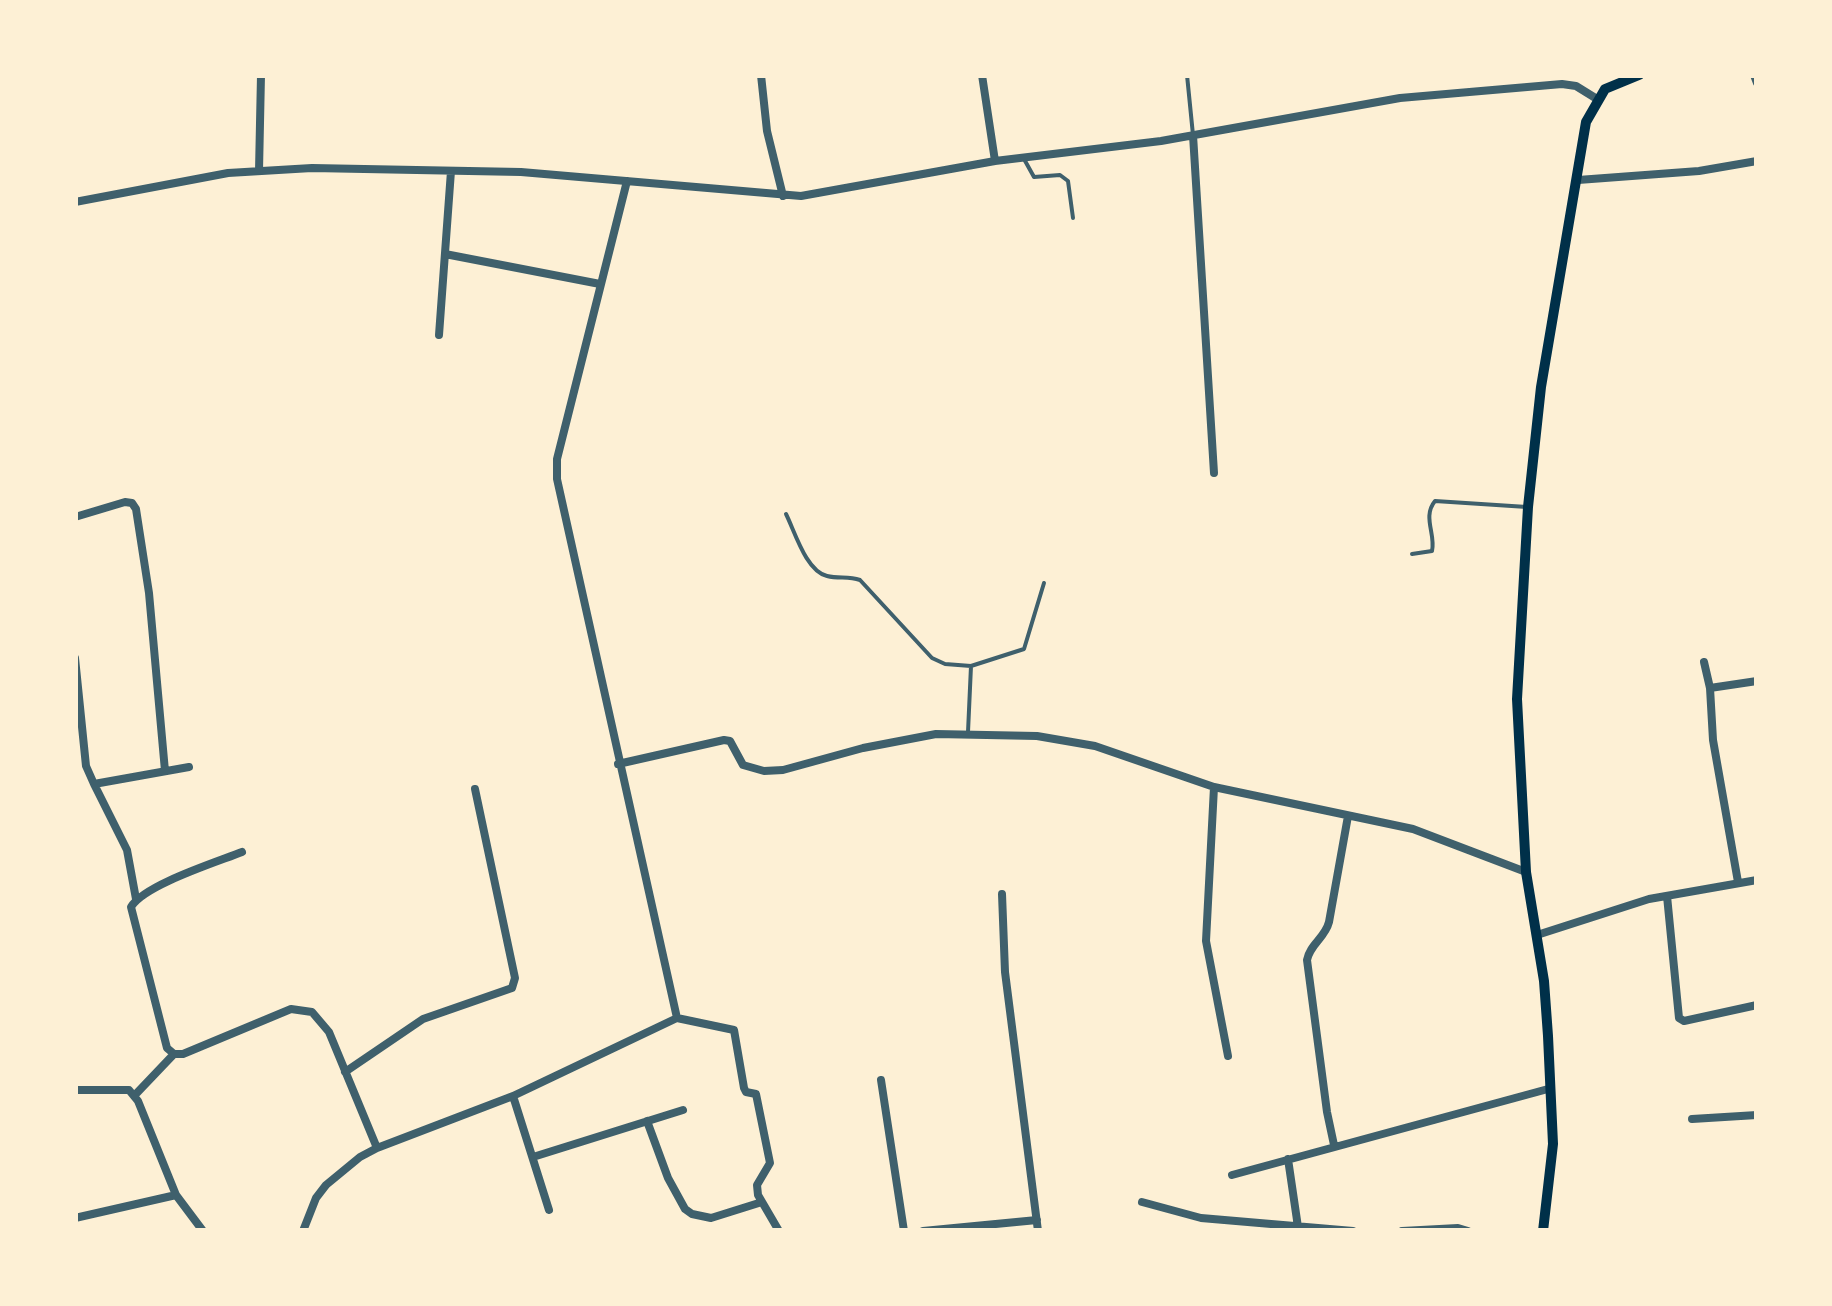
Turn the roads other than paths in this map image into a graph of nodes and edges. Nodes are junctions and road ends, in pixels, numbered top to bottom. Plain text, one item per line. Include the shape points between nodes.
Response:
1 (261, 75) edge
2 (761, 75) edge
3 (982, 75) edge
4 (1187, 75) edge
5 (1639, 75) edge
6 (1754, 75) edge
7 (1561, 80) edge
8 (1757, 83) edge
9 (1597, 98) junction
10 (1192, 135) junction
11 (1024, 159) junction
12 (995, 161) junction
13 (1757, 161) edge
14 (259, 170) junction
15 (451, 172) junction
16 (1578, 180) junction
17 (627, 181) junction
18 (783, 196) junction
19 (75, 202) edge
20 (1073, 218) dead end
21 (445, 254) junction
22 (600, 284) junction
23 (439, 334) dead end
24 (1214, 473) dead end
25 (1528, 507) junction
26 (786, 514) dead end
27 (75, 517) edge
28 (1412, 554) dead end
29 (1044, 583) dead end
30 (75, 658) edge
31 (1704, 662) dead end
32 (970, 666) junction
33 (1757, 681) edge
34 (1710, 688) junction
35 (968, 732) junction
36 (618, 764) junction
37 (189, 767) dead end
38 (165, 772) junction
39 (94, 784) junction
40 (1214, 787) junction
41 (475, 789) dead end
42 (1348, 816) junction
43 (242, 852) dead end
44 (1526, 872) junction
45 (1757, 880) edge
46 (1738, 882) junction
47 (1002, 894) dead end
48 (1667, 896) junction
49 (136, 899) junction
50 (1537, 935) junction
51 (1757, 1005) edge
52 (677, 1018) junction
53 (174, 1054) junction
54 (1228, 1056) dead end
55 (345, 1072) junction
56 (881, 1080) dead end
57 (1548, 1089) junction
58 (75, 1090) edge
59 (134, 1096) junction
60 (513, 1096) junction
61 (682, 1110) dead end
62 (1757, 1115) edge
63 (1692, 1119) dead end
64 (647, 1121) junction
65 (1334, 1145) junction
66 (377, 1148) junction
67 (532, 1158) junction
68 (1288, 1160) junction
69 (1232, 1175) dead end
70 (176, 1194) junction
71 (762, 1202) junction
72 (1142, 1202) dead end
73 (550, 1210) dead end
74 (75, 1218) edge
75 (1037, 1220) junction
76 (1298, 1227) junction
77 (202, 1231) edge
78 (304, 1231) edge
79 (779, 1231) edge
80 (904, 1231) edge
81 (923, 1231) edge
82 (1038, 1231) edge
83 (1353, 1231) edge
84 (1402, 1231) edge
85 (1468, 1231) edge
86 (1543, 1231) edge

1 - 14 street
2 - 18 street via 766,131
3 - 12 street
4 - 10 lane
5 - 9 main road
6 - 8 street
7 - 9 street
7 - 10 street via 1419,96
9 - 16 main road via 1586,122
10 - 11 street
10 - 24 street
11 - 12 street
11 - 20 lane via 1034,177 1060,175 1068,181
12 - 18 street
13 - 16 street
14 - 15 street
14 - 19 street
15 - 17 street
15 - 21 street
16 - 25 main road via 1551,317
17 - 18 street
17 - 22 street
21 - 22 street
21 - 23 street
22 - 36 street via 556,479
25 - 28 lane via 1435,501 1428,514 1432,551
25 - 44 main road via 1517,699
26 - 32 lane via 820,574 860,580 932,658
27 - 38 street via 125,502 136,509
29 - 32 lane via 1024,650
30 - 39 street via 86,766
31 - 34 street
32 - 35 lane
33 - 34 street
34 - 46 street
35 - 36 street via 863,748 783,770 752,770 724,740
35 - 40 street via 1095,746
36 - 52 street
37 - 38 street
38 - 39 street
39 - 49 street via 127,850
40 - 42 street
40 - 54 street via 1206,941
41 - 55 street via 512,988 423,1019
42 - 44 street via 1414,829
42 - 65 street via 1329,922 1308,960
43 - 49 street
44 - 50 main road
45 - 46 street
46 - 48 street
47 - 75 street via 1005,972
48 - 50 street
48 - 51 street via 1680,1018
49 - 53 street via 132,915 163,1037
50 - 57 main road
52 - 60 street
52 - 71 street via 734,1030 744,1088 756,1094 770,1163 757,1185
53 - 55 street via 301,1008 329,1032
53 - 59 street
55 - 66 street
56 - 80 street
57 - 65 street
57 - 86 main road via 1553,1144
58 - 59 street via 120,1088
59 - 70 street
60 - 66 street
60 - 67 street
61 - 64 street
62 - 63 street
64 - 67 street
64 - 71 street via 668,1178 692,1214 711,1218
65 - 68 street
66 - 78 street via 326,1185
67 - 73 street
68 - 69 street
68 - 76 street
70 - 74 street
70 - 77 street
71 - 79 street
72 - 76 street via 1201,1218
75 - 81 street
75 - 82 street
76 - 83 street
84 - 85 street

